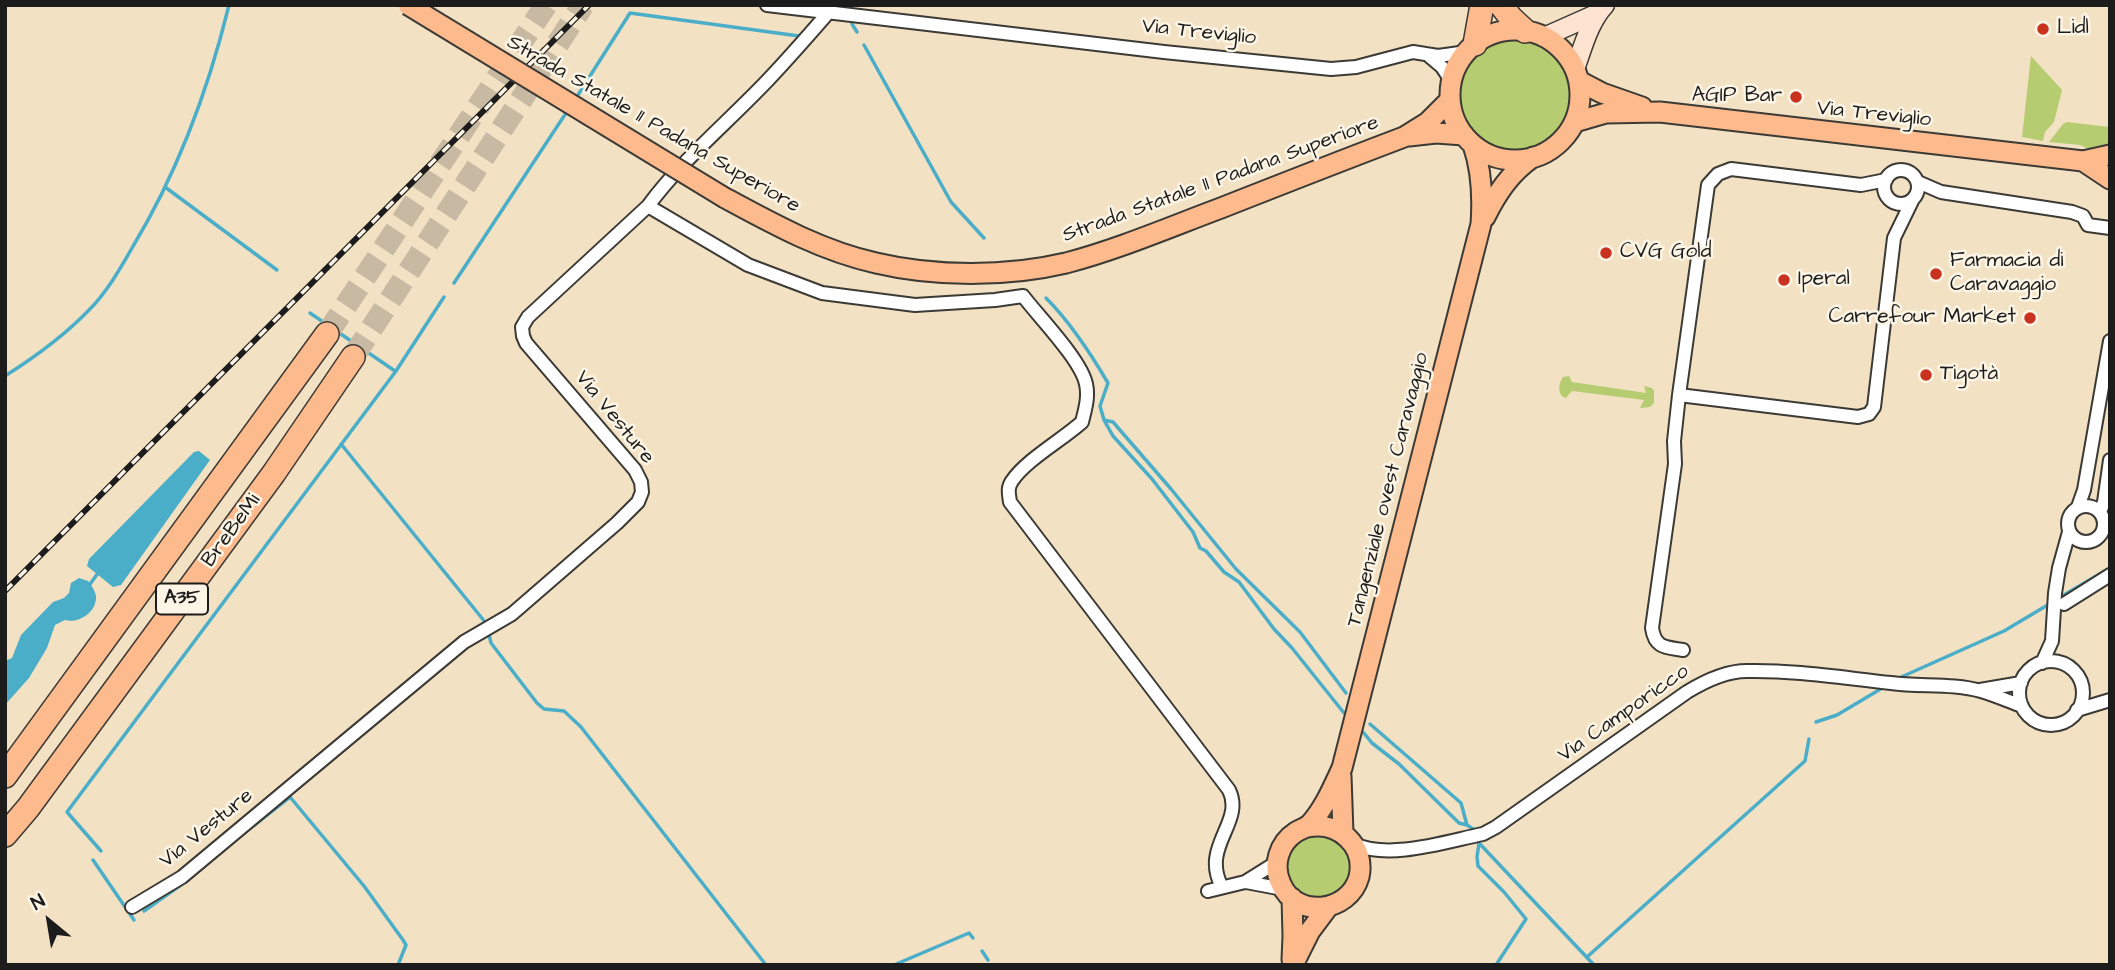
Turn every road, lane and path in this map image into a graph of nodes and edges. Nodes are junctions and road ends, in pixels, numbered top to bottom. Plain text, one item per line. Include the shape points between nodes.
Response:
1 (408, 5) edge
2 (767, 5) edge
3 (1482, 5) edge
4 (1501, 5) edge
5 (1602, 9) edge
6 (833, 14) junction
7 (1534, 34) junction
8 (1471, 48) junction
9 (1428, 55) junction
10 (1577, 75) junction
11 (1451, 91) junction
12 (1660, 112) junction
13 (1575, 122) junction
14 (1404, 137) junction
15 (1469, 140) junction
16 (2110, 155) edge
17 (1533, 158) junction
18 (2083, 161) junction
19 (2110, 179) edge
20 (1886, 180) junction
21 (1918, 182) junction
22 (1861, 185) junction
23 (1941, 192) junction
24 (1888, 199) junction
25 (1914, 199) junction
26 (648, 206) junction
27 (1481, 224) junction
28 (1900, 226) junction
29 (2110, 228) edge
30 (327, 334) tunnel mouth
31 (2110, 341) edge
32 (353, 357) tunnel mouth
33 (2107, 376) edge
34 (1679, 395) junction
35 (2110, 460) edge
36 (2078, 507) junction
37 (2105, 523) edge
38 (2069, 532) junction
39 (2082, 542) junction
40 (2059, 568) junction
41 (2110, 575) edge
42 (2064, 604) dead end
43 (2052, 641) junction
44 (1684, 650) dead end
45 (2042, 663) junction
46 (2060, 663) junction
47 (2021, 683) junction
48 (2081, 686) junction
49 (1979, 691) junction
50 (2110, 700) edge
51 (2022, 706) junction
52 (2077, 710) junction
53 (1342, 768) junction
54 (5, 776) edge
55 (1308, 827) junction
56 (5, 835) edge
57 (1348, 839) junction
58 (1391, 852) junction
59 (1277, 862) junction
60 (1359, 874) junction
61 (1245, 882) junction
62 (1222, 887) junction
63 (1208, 891) dead end
64 (1288, 894) junction
65 (132, 907) dead end
66 (1328, 907) junction
67 (1292, 965) edge

1 - 14 main road, Strada Statale 11 Padana Superiore, bridge via 725,198 813,243 876,264 913,270 949,274 1048,267 1107,250
2 - 6 street, Via Treviglio
3 - 8 highway
4 - 7 highway via 1511,19
5 - 7 main road
5 - 10 main road via 1587,36
6 - 9 street, Via Treviglio via 1331,69 1413,52
6 - 26 street, Via Vesture
7 - 8 main road via 1499,32
7 - 10 main road via 1559,47
8 - 9 street, Via Treviglio via 1448,56
8 - 11 main road via 1457,66
9 - 11 street via 1443,67
10 - 12 main road, Via Treviglio via 1602,93
10 - 13 main road via 1580,97
11 - 14 main road, Strada Statale 11 Padana Superiore via 1428,122
11 - 15 main road via 1456,122
12 - 13 main road, Via Treviglio via 1606,113
12 - 18 main road, Via Treviglio
13 - 17 main road via 1556,145
14 - 15 main road, Strada Statale 11 Padana Superiore via 1436,133
15 - 17 main road via 1497,157
15 - 27 main road, Tangenziale ovest Caravaggio via 1482,180
16 - 18 main road
17 - 27 main road, Tangenziale ovest Caravaggio via 1504,183
18 - 19 main road
20 - 21 street via 1904,170
20 - 22 street
20 - 24 street
21 - 23 street
21 - 25 street
22 - 24 street
22 - 34 street via 1731,169 1713,178 1706,191
23 - 25 street
23 - 29 street via 2072,212 2083,216 2088,225
24 - 25 street via 1903,205
24 - 28 street
25 - 28 street
26 - 62 street via 748,265 822,293 915,305 1023,296 1076,362 1087,400 1082,422 1012,480 1010,502 1228,790 1232,811 1215,858
26 - 65 street, Via Vesture via 522,327 539,360 635,470 642,492 638,502 512,614 464,642 182,877
27 - 53 main road, Tangenziale ovest Caravaggio
28 - 34 street via 1894,238 1874,407 1869,414
30 - 54 highway, BreBeMi / A35
31 - 33 street
32 - 56 highway, BreBeMi / A35 via 274,473
33 - 36 street
34 - 44 street via 1675,464 1652,628 1659,645
35 - 37 street
36 - 37 street via 2088,506
36 - 38 street via 2068,519
37 - 39 street via 2092,542
38 - 39 street
38 - 40 street
39 - 40 street
40 - 43 street
41 - 42 street
43 - 45 street
43 - 46 street
45 - 46 street
45 - 47 street
46 - 48 street via 2076,674
47 - 49 street, Via Camporicco
47 - 51 street
48 - 50 street
48 - 52 street
49 - 51 street, Via Camporicco
49 - 58 street, Via Camporicco via 1746,670 1709,679 1496,827 1483,834
50 - 52 street
51 - 52 street via 2031,718 2048,725 2065,722
53 - 55 main road, Tangenziale ovest Caravaggio
53 - 57 main road, Tangenziale ovest Caravaggio via 1341,805
55 - 57 main road via 1323,825
55 - 59 main road, Tangenziale ovest Caravaggio via 1285,842
57 - 58 street, Via Camporicco via 1366,850
57 - 60 main road, Tangenziale ovest Caravaggio via 1359,859
58 - 60 street, Via Camporicco
59 - 61 street
59 - 64 main road via 1278,877
60 - 66 main road via 1348,895
61 - 62 street
61 - 64 street
62 - 63 street
64 - 66 main road via 1313,908
64 - 67 main road
66 - 67 main road

